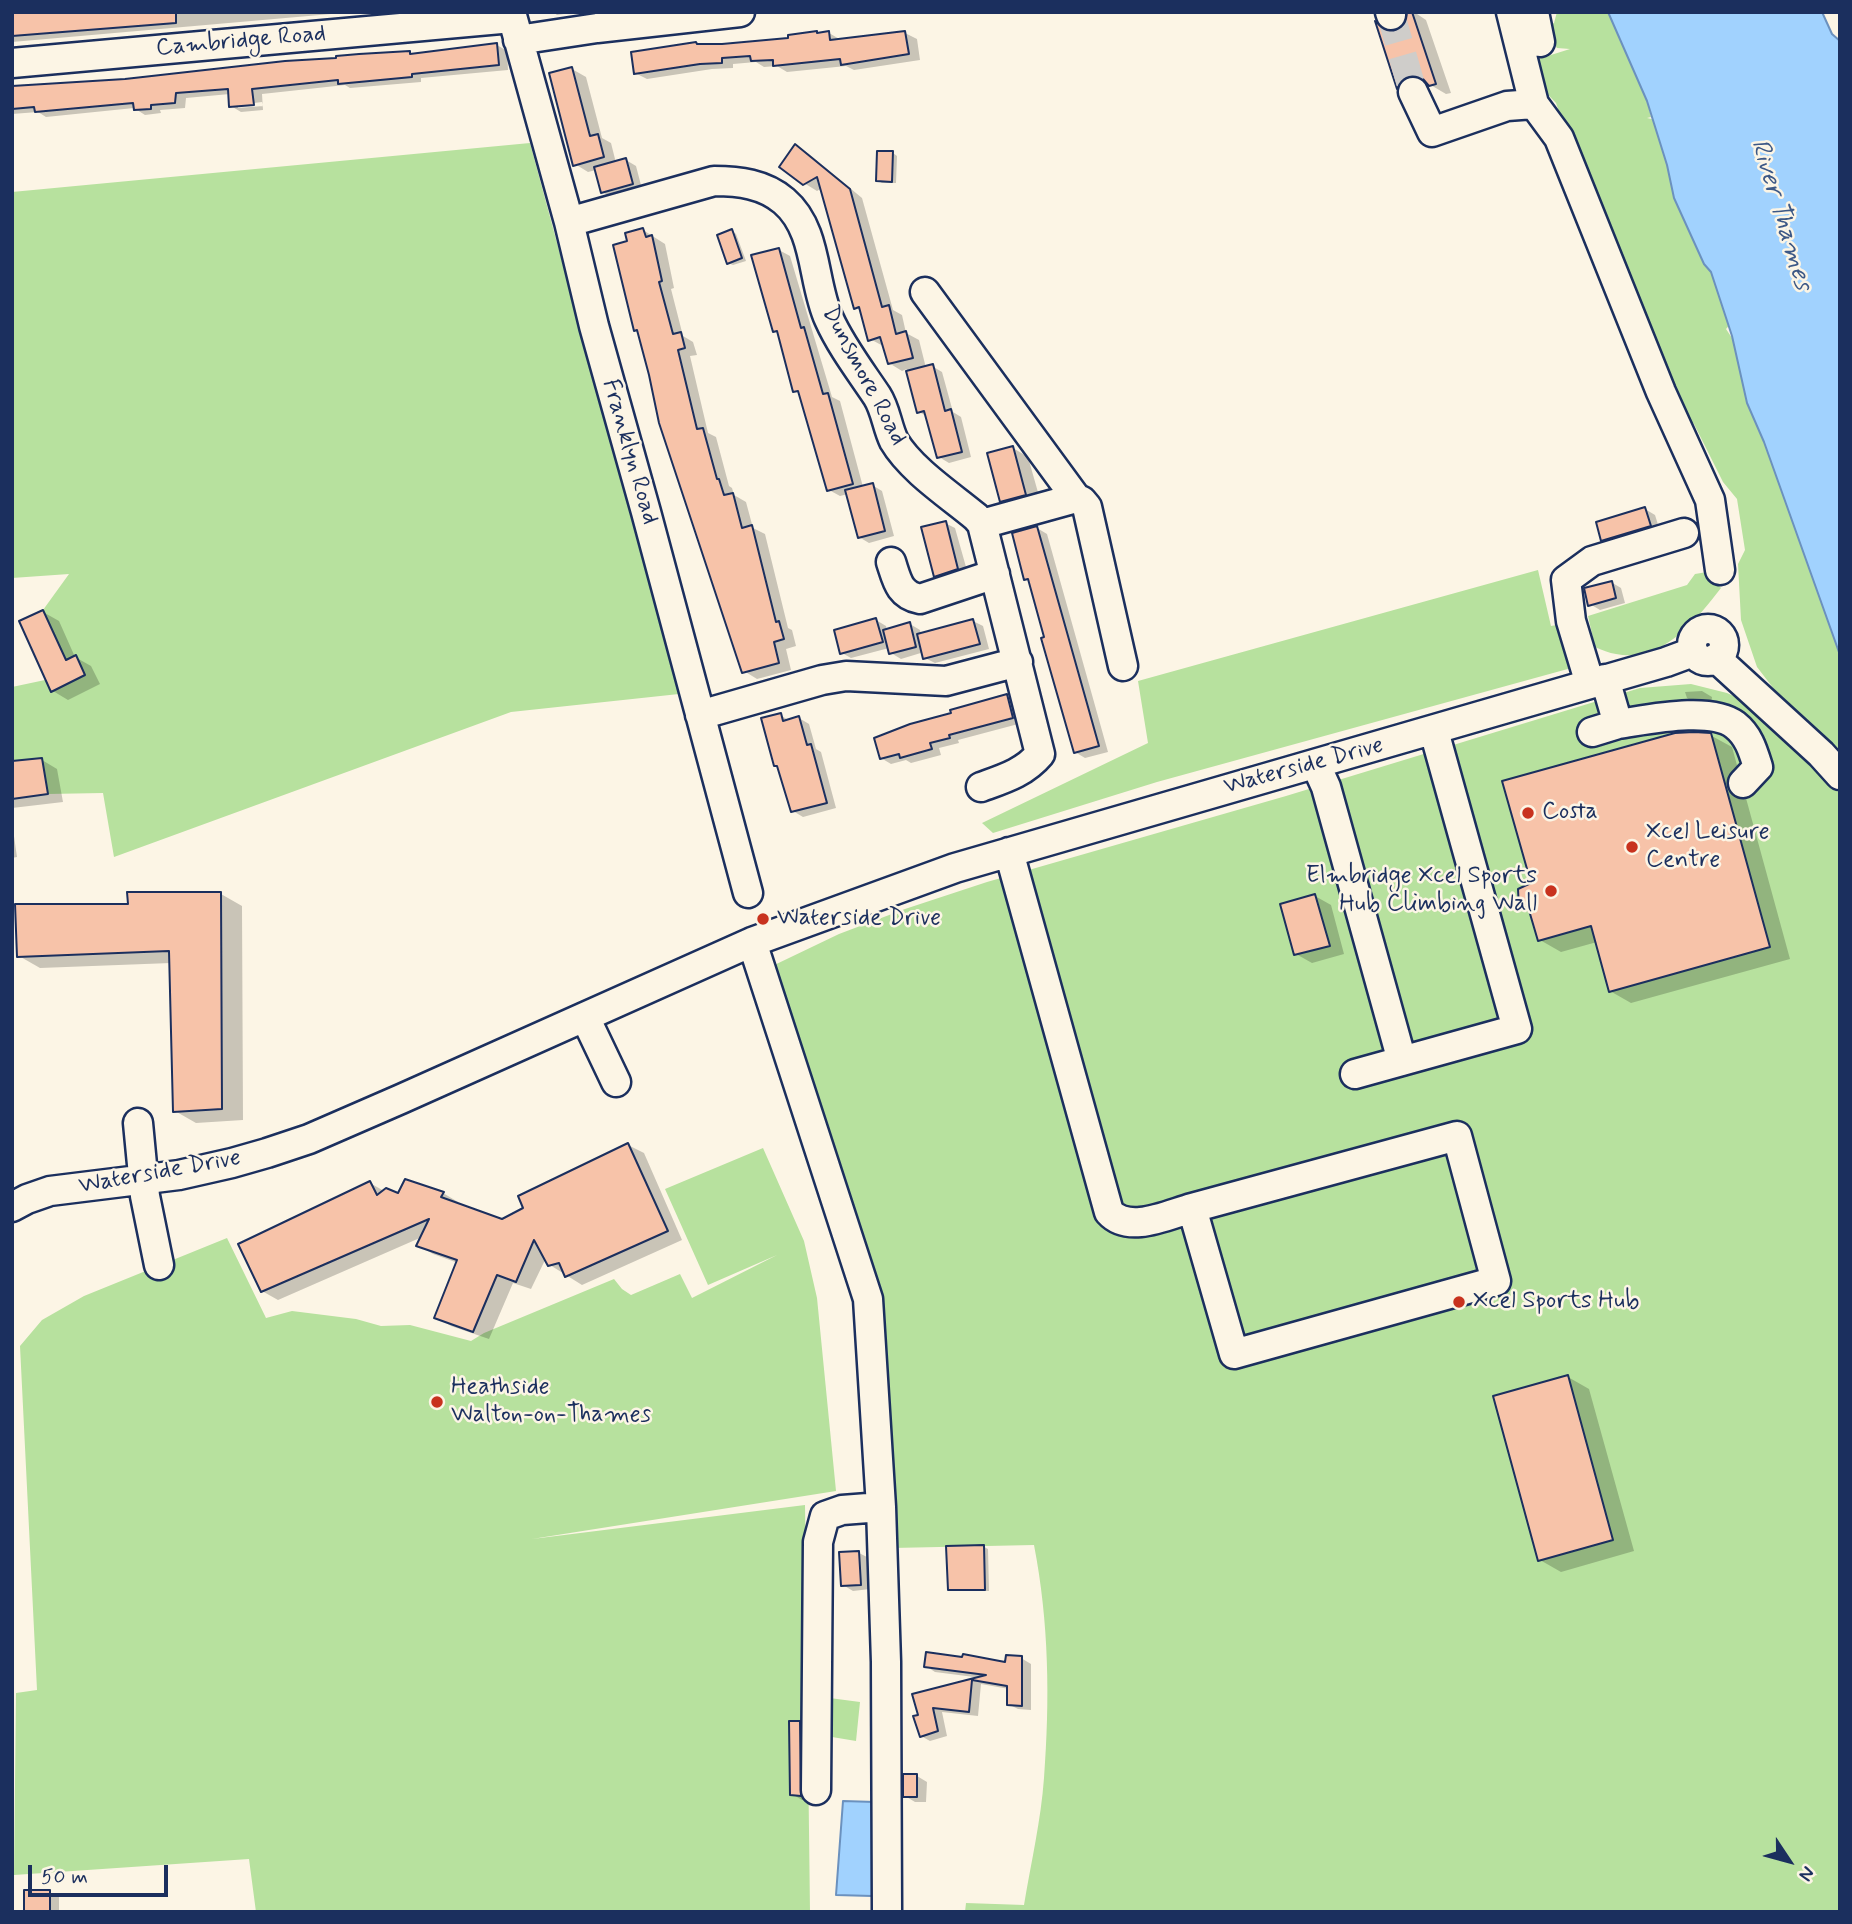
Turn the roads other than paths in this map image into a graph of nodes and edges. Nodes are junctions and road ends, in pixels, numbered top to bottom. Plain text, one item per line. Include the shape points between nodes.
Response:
1 (740, 12) edge
2 (1511, 12) edge
3 (1534, 12) edge
4 (514, 23) edge
5 (1539, 42) dead end
6 (12, 63) edge
7 (1413, 92) tunnel mouth
8 (1534, 104) junction
9 (569, 222) junction
10 (925, 292) dead end
11 (1076, 498) junction
12 (982, 524) junction
13 (1684, 533) dead end
14 (891, 562) dead end
15 (1720, 570) dead end
16 (995, 574) junction
17 (1018, 662) junction
18 (1123, 666) dead end
19 (1598, 682) junction
20 (700, 715) junction
21 (1434, 731) junction
22 (1316, 765) junction
23 (1840, 775) edge
24 (1743, 783) dead end
25 (981, 787) dead end
26 (1009, 852) junction
27 (748, 893) dead end
28 (752, 942) junction
29 (585, 1017) junction
30 (1402, 1061) junction
31 (1355, 1074) dead end
32 (616, 1082) dead end
33 (138, 1123) dead end
34 (145, 1181) junction
35 (12, 1183) edge
36 (50, 1191) junction
37 (12, 1207) edge
38 (1192, 1208) junction
39 (159, 1265) dead end
40 (881, 1507) junction
41 (816, 1790) dead end
42 (887, 1912) edge

1 - 4 street, Cambridge Road via 597,28
2 - 8 street
3 - 5 street
4 - 6 street, Cambridge Road
4 - 9 street, Franklyn Road
7 - 8 street via 1432,132 1507,106
8 - 15 street via 1559,138 1661,392 1710,500
9 - 12 street, Dunsmore Road via 714,181 738,181 785,201 809,243 829,320 880,401 895,442
9 - 20 street, Franklyn Road
10 - 11 street
11 - 12 street
11 - 18 street via 1087,507
12 - 16 street
13 - 19 street via 1592,561 1566,580 1571,621
14 - 16 street via 900,589 920,599
16 - 17 street
17 - 20 street via 946,681 846,676
17 - 25 street via 1040,754 1017,774
19 - 21 street, Waterside Drive
19 - 23 street, Waterside Drive via 1705,655
19 - 24 street via 1605,728 1662,717 1704,716 1735,725 1750,743 1758,767
20 - 27 street, Franklyn Road
21 - 22 street, Waterside Drive
21 - 30 street via 1517,1029
22 - 26 street, Waterside Drive
22 - 30 street
26 - 28 street, Waterside Drive
26 - 38 street via 1109,1212 1128,1223
28 - 29 street, Waterside Drive
28 - 40 street via 869,1299
29 - 32 street
29 - 34 street, Waterside Drive via 309,1139 232,1163
30 - 31 street
33 - 34 street
34 - 36 street, Waterside Drive
34 - 39 street
35 - 36 street, Waterside Drive
36 - 37 street, Waterside Drive
38 - 38 street via 1457,1136 1496,1280 1234,1353
40 - 41 street via 825,1516 818,1542
40 - 42 street

